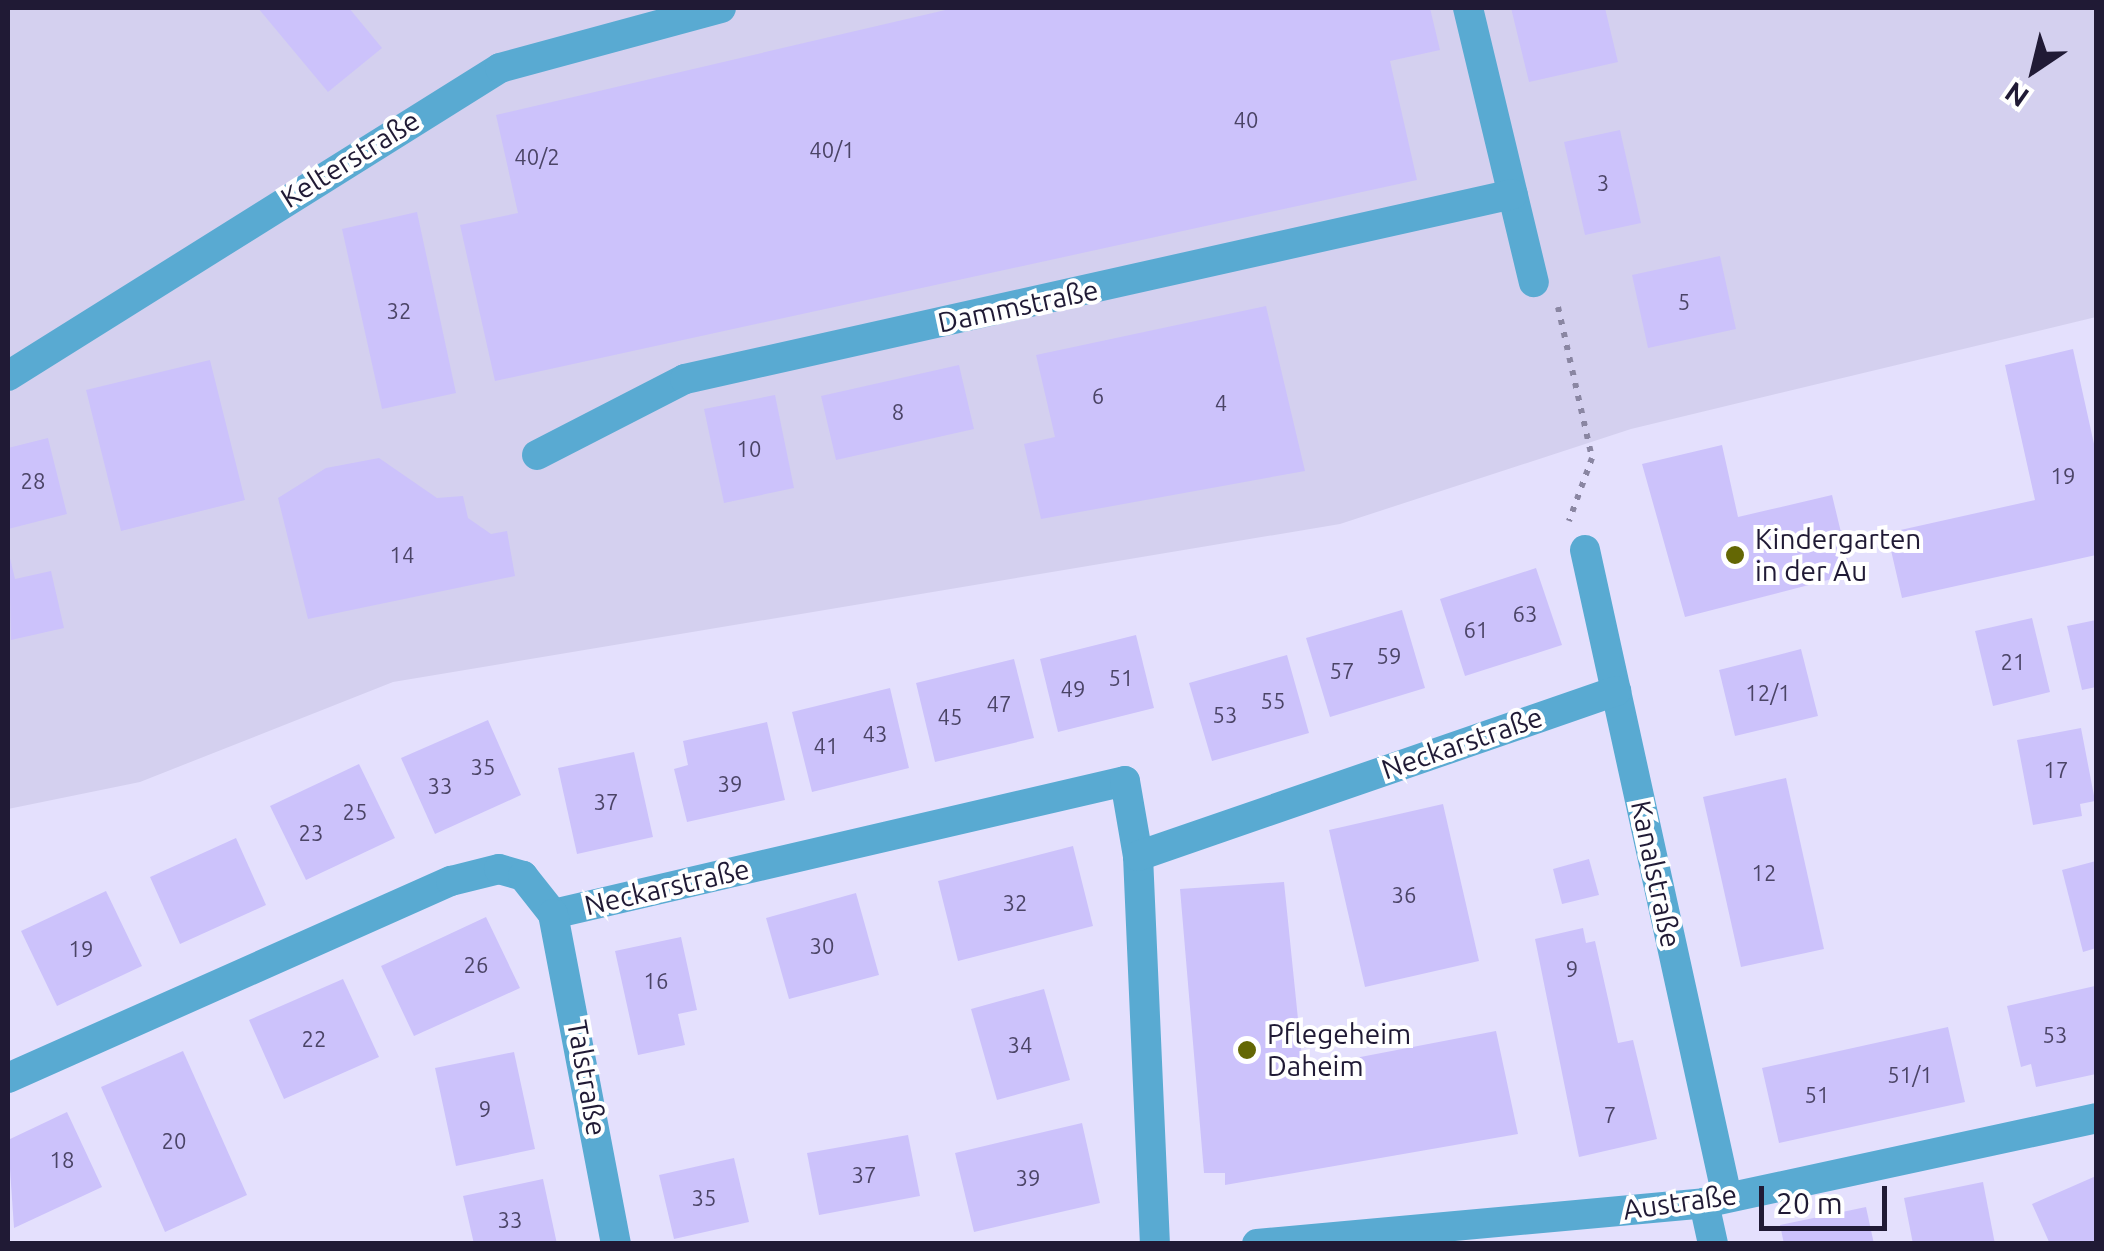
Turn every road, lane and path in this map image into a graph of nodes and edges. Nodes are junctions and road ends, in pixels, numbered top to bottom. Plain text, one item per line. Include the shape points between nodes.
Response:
1 (721, 8) edge
2 (1468, 8) edge
3 (1513, 194) junction
4 (1534, 282) joint
5 (8, 376) edge
6 (537, 455) dead end
7 (1585, 550) joint
8 (1616, 691) junction
9 (1138, 856) junction
10 (553, 914) junction
11 (8, 1078) edge
12 (2096, 1118) edge
13 (1715, 1200) junction
14 (616, 1244) edge
15 (1155, 1244) edge
16 (1257, 1244) edge
17 (1712, 1244) edge

1 - 5 street, Kelterstraße via 500,68
2 - 3 street
3 - 4 street
3 - 6 street, Dammstraße via 685,379
4 - 7 path via 1555,298 1592,458 1569,515
7 - 8 street, Kanalstraße
8 - 9 street, Neckarstraße
8 - 13 street, Kanalstraße
9 - 10 street, Neckarstraße via 1125,781
9 - 15 street, Neckarstraße
10 - 11 street, Neckarstraße via 523,876 474,872
10 - 14 street, Talstraße
12 - 13 street, Austraße
13 - 16 street, Austraße
13 - 17 street, Kanalstraße

